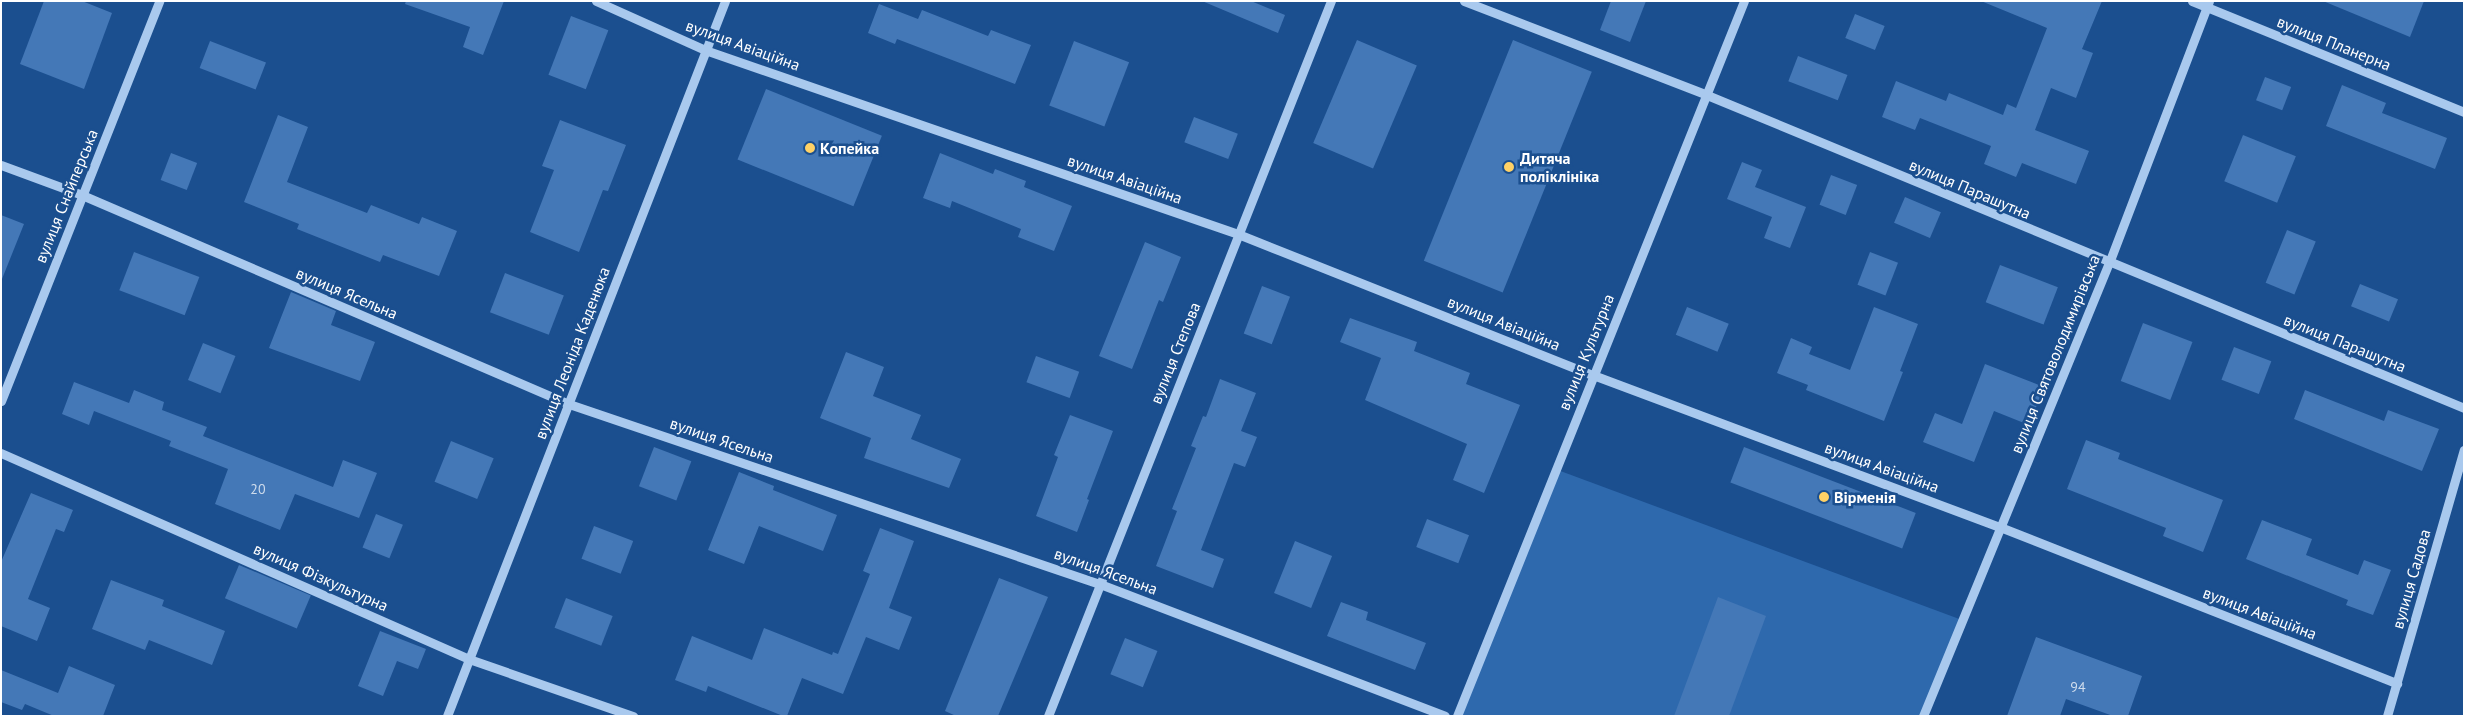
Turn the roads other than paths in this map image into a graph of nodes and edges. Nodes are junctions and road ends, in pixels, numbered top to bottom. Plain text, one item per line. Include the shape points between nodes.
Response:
1 (159, 1) edge
2 (596, 1) edge
3 (725, 1) edge
4 (1331, 1) edge
5 (1464, 1) edge
6 (1744, 1) edge
7 (2192, 1) edge
8 (2207, 4) edge
9 (705, 50) junction
10 (1707, 95) junction
11 (2464, 112) edge
12 (1, 164) edge
13 (82, 195) junction
14 (1238, 234) junction
15 (2109, 263) junction
16 (1593, 375) junction
17 (1, 401) edge
18 (569, 404) junction
19 (2464, 408) edge
20 (2464, 450) edge
21 (1, 453) edge
22 (2000, 527) junction
23 (1100, 584) junction
24 (469, 659) junction
25 (2397, 683) junction
26 (447, 716) edge
27 (633, 716) edge
28 (1048, 716) edge
29 (1445, 716) edge
30 (1457, 716) edge
31 (1923, 716) edge
32 (2387, 716) edge

1 - 13 street, вулиця Снайперська
2 - 9 street, вулиця Авіаційна
3 - 9 street, вулиця Леоніда Каденюка
4 - 14 street, вулиця Степова
5 - 10 street, вулиця Парашутна
6 - 10 street, вулиця Культурна
7 - 8 street, вулиця Планерна
8 - 11 street, вулиця Планерна
8 - 15 street, вулиця Святоволодимирівська
9 - 14 street, вулиця Авіаційна
9 - 18 street, вулиця Леоніда Каденюка
10 - 15 street, вулиця Парашутна
10 - 16 street, вулиця Культурна
12 - 13 street, вулиця Ясельна
13 - 17 street, вулиця Снайперська
13 - 18 street, вулиця Ясельна
14 - 16 street, вулиця Авіаційна
14 - 23 street, вулиця Степова
15 - 19 street, вулиця Парашутна
15 - 22 street, вулиця Святоволодимирівська
16 - 22 street, вулиця Авіаційна
16 - 30 street, вулиця Культурна
18 - 23 street, вулиця Ясельна
18 - 24 street, вулиця Леоніда Каденюка
20 - 25 street, вулиця Садова
21 - 24 street, вулиця Фізкультурна
22 - 25 street, вулиця Авіаційна
22 - 31 street, вулиця Святоволодимирівська
23 - 28 street, вулиця Степова
23 - 29 street, вулиця Ясельна
24 - 26 street, вулиця Леоніда Каденюка
24 - 27 street, вулиця Фізкультурна
25 - 32 street, вулиця Садова

